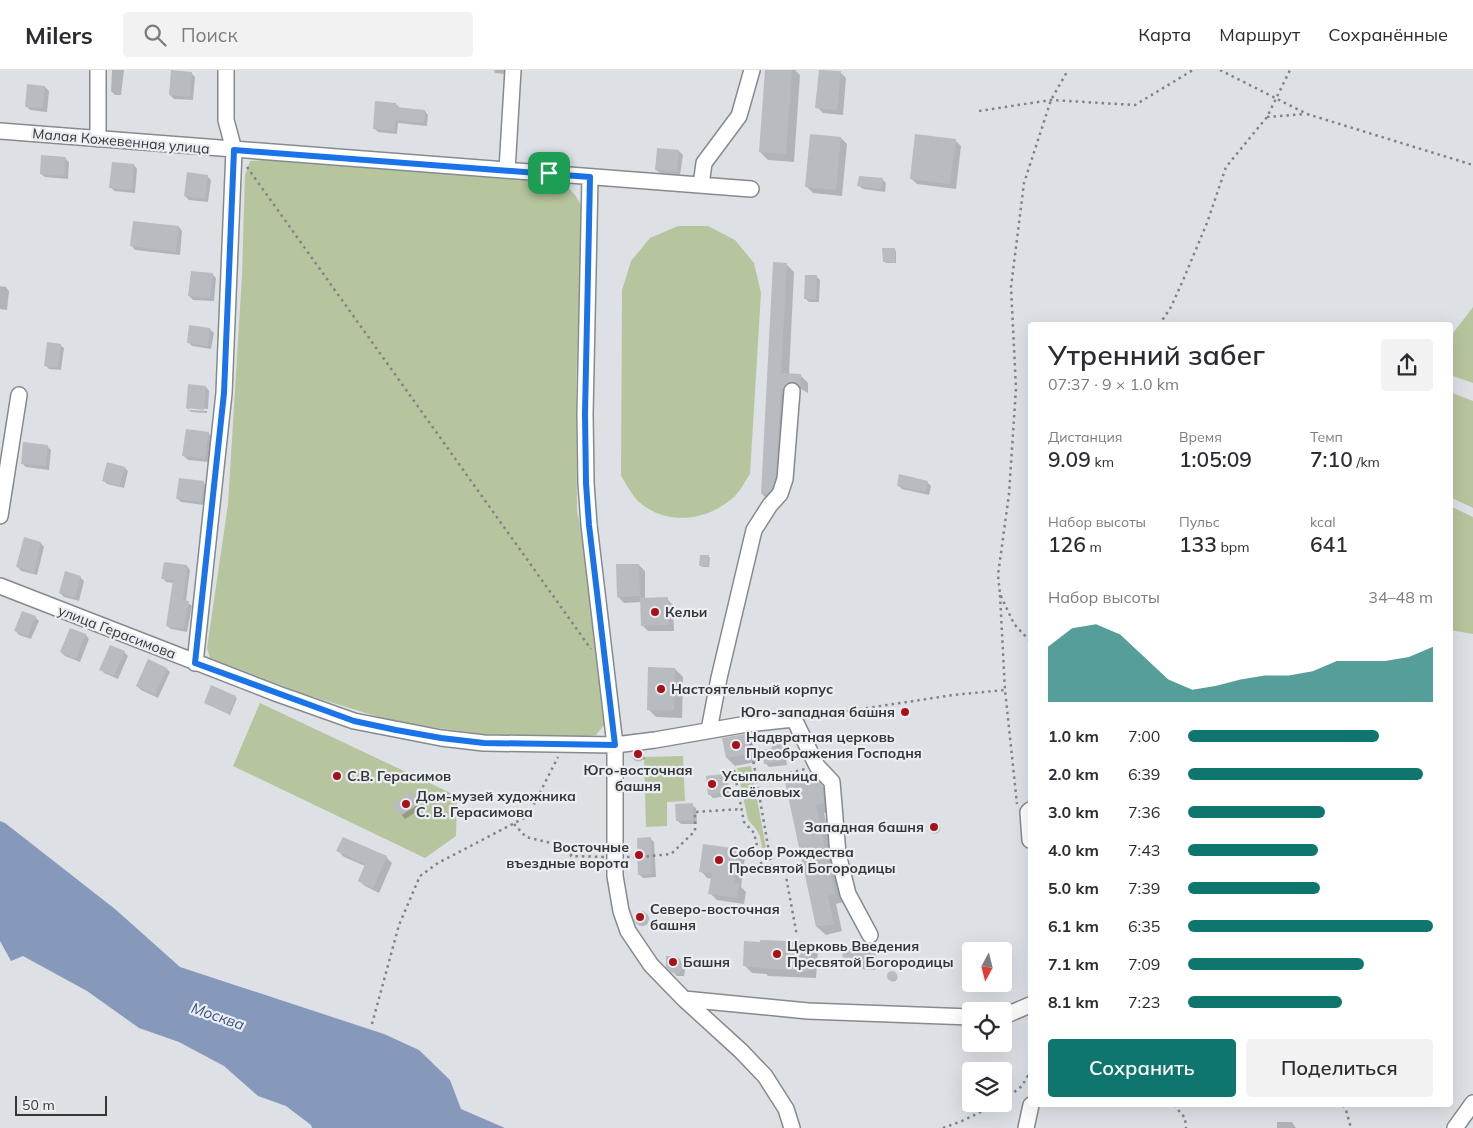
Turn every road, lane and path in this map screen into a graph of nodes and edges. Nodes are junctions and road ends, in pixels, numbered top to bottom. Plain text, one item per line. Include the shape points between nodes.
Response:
1 (98, 70) edge
2 (226, 70) edge
3 (513, 70) edge
4 (752, 70) edge
5 (1068, 70) edge
6 (1193, 70) edge
7 (1220, 70) edge
8 (1290, 70) edge
9 (1051, 100) junction
10 (979, 111) dead end
11 (1307, 114) junction
12 (1267, 117) junction
13 (0, 131) edge
14 (98, 139) junction
15 (234, 150) junction
16 (1473, 165) edge
17 (507, 170) junction
18 (590, 177) junction
19 (701, 185) junction
20 (751, 189) dead end
21 (1161, 322) edge
22 (792, 391) dead end
23 (19, 395) dead end
24 (0, 516) edge
25 (0, 586) edge
26 (1000, 594) junction
27 (1028, 639) edge
28 (195, 663) junction
29 (606, 665) junction
30 (1005, 690) junction
31 (794, 719) junction
32 (747, 724) junction
33 (709, 730) junction
34 (560, 745) junction
35 (615, 745) junction
36 (817, 766) junction
37 (734, 770) dead end
38 (758, 781) junction
39 (741, 809) junction
40 (1028, 811) edge
41 (514, 824) junction
42 (595, 857) dead end
43 (640, 857) dead end
44 (772, 869) junction
45 (870, 935) dead end
46 (798, 936) dead end
47 (684, 999) junction
48 (1028, 1006) edge
49 (1012, 1013) edge
50 (962, 1017) edge
51 (372, 1024) dead end
52 (1028, 1076) edge
53 (1012, 1094) edge
54 (1473, 1103) edge
55 (1031, 1107) edge
56 (1176, 1107) edge
57 (1344, 1107) edge
58 (981, 1112) edge
59 (792, 1128) edge
60 (943, 1128) edge
61 (1026, 1128) edge
62 (1186, 1128) edge
63 (1351, 1128) edge
64 (1455, 1128) edge

1 - 14 street
2 - 15 street via 226,120
3 - 17 street
4 - 19 street via 739,116 704,163
5 - 9 path
6 - 9 path via 1135,105
7 - 11 path
8 - 12 path
9 - 10 path
9 - 26 path via 1024,183 1011,287 1016,388 1009,494 998,575
11 - 12 path
11 - 16 path
12 - 21 path via 1226,167 1184,278
13 - 14 street, Малая Кожевенная улица
14 - 15 street, Малая Кожевенная улица
15 - 17 street, Малая Кожевенная улица
15 - 28 street via 224,393
15 - 29 path via 585,643
17 - 18 street, Малая Кожевенная улица
18 - 19 street, Малая Кожевенная улица
18 - 29 street via 585,464
19 - 20 street, Малая Кожевенная улица
22 - 33 street via 785,479 780,494 754,530
23 - 24 street
25 - 28 street, улица Герасимова
26 - 27 path via 1014,624
26 - 30 path
28 - 34 street, улица Герасимова via 367,724 463,741
29 - 35 street
30 - 31 path
30 - 40 path via 1017,806
31 - 32 street, улица Герасимова
31 - 36 street
32 - 33 street, улица Герасимова
32 - 38 path
33 - 35 street, улица Герасимова
34 - 35 street, улица Герасимова
34 - 41 path via 557,759 528,816
35 - 47 street via 616,876 621,911 639,950
36 - 38 path
36 - 45 street via 832,782 838,854 848,894
37 - 39 path
38 - 44 path
39 - 43 path via 695,812 695,831 671,854
39 - 44 path via 744,822 754,834 762,867
41 - 42 path via 526,837 571,846 571,856
41 - 51 path via 438,863 420,876 399,925
44 - 46 path via 785,872
47 - 50 street via 808,1011
47 - 59 street via 765,1076 786,1109
48 - 49 street
52 - 53 path
54 - 64 street
55 - 61 street
56 - 62 path via 1185,1118
57 - 63 path
58 - 60 path

